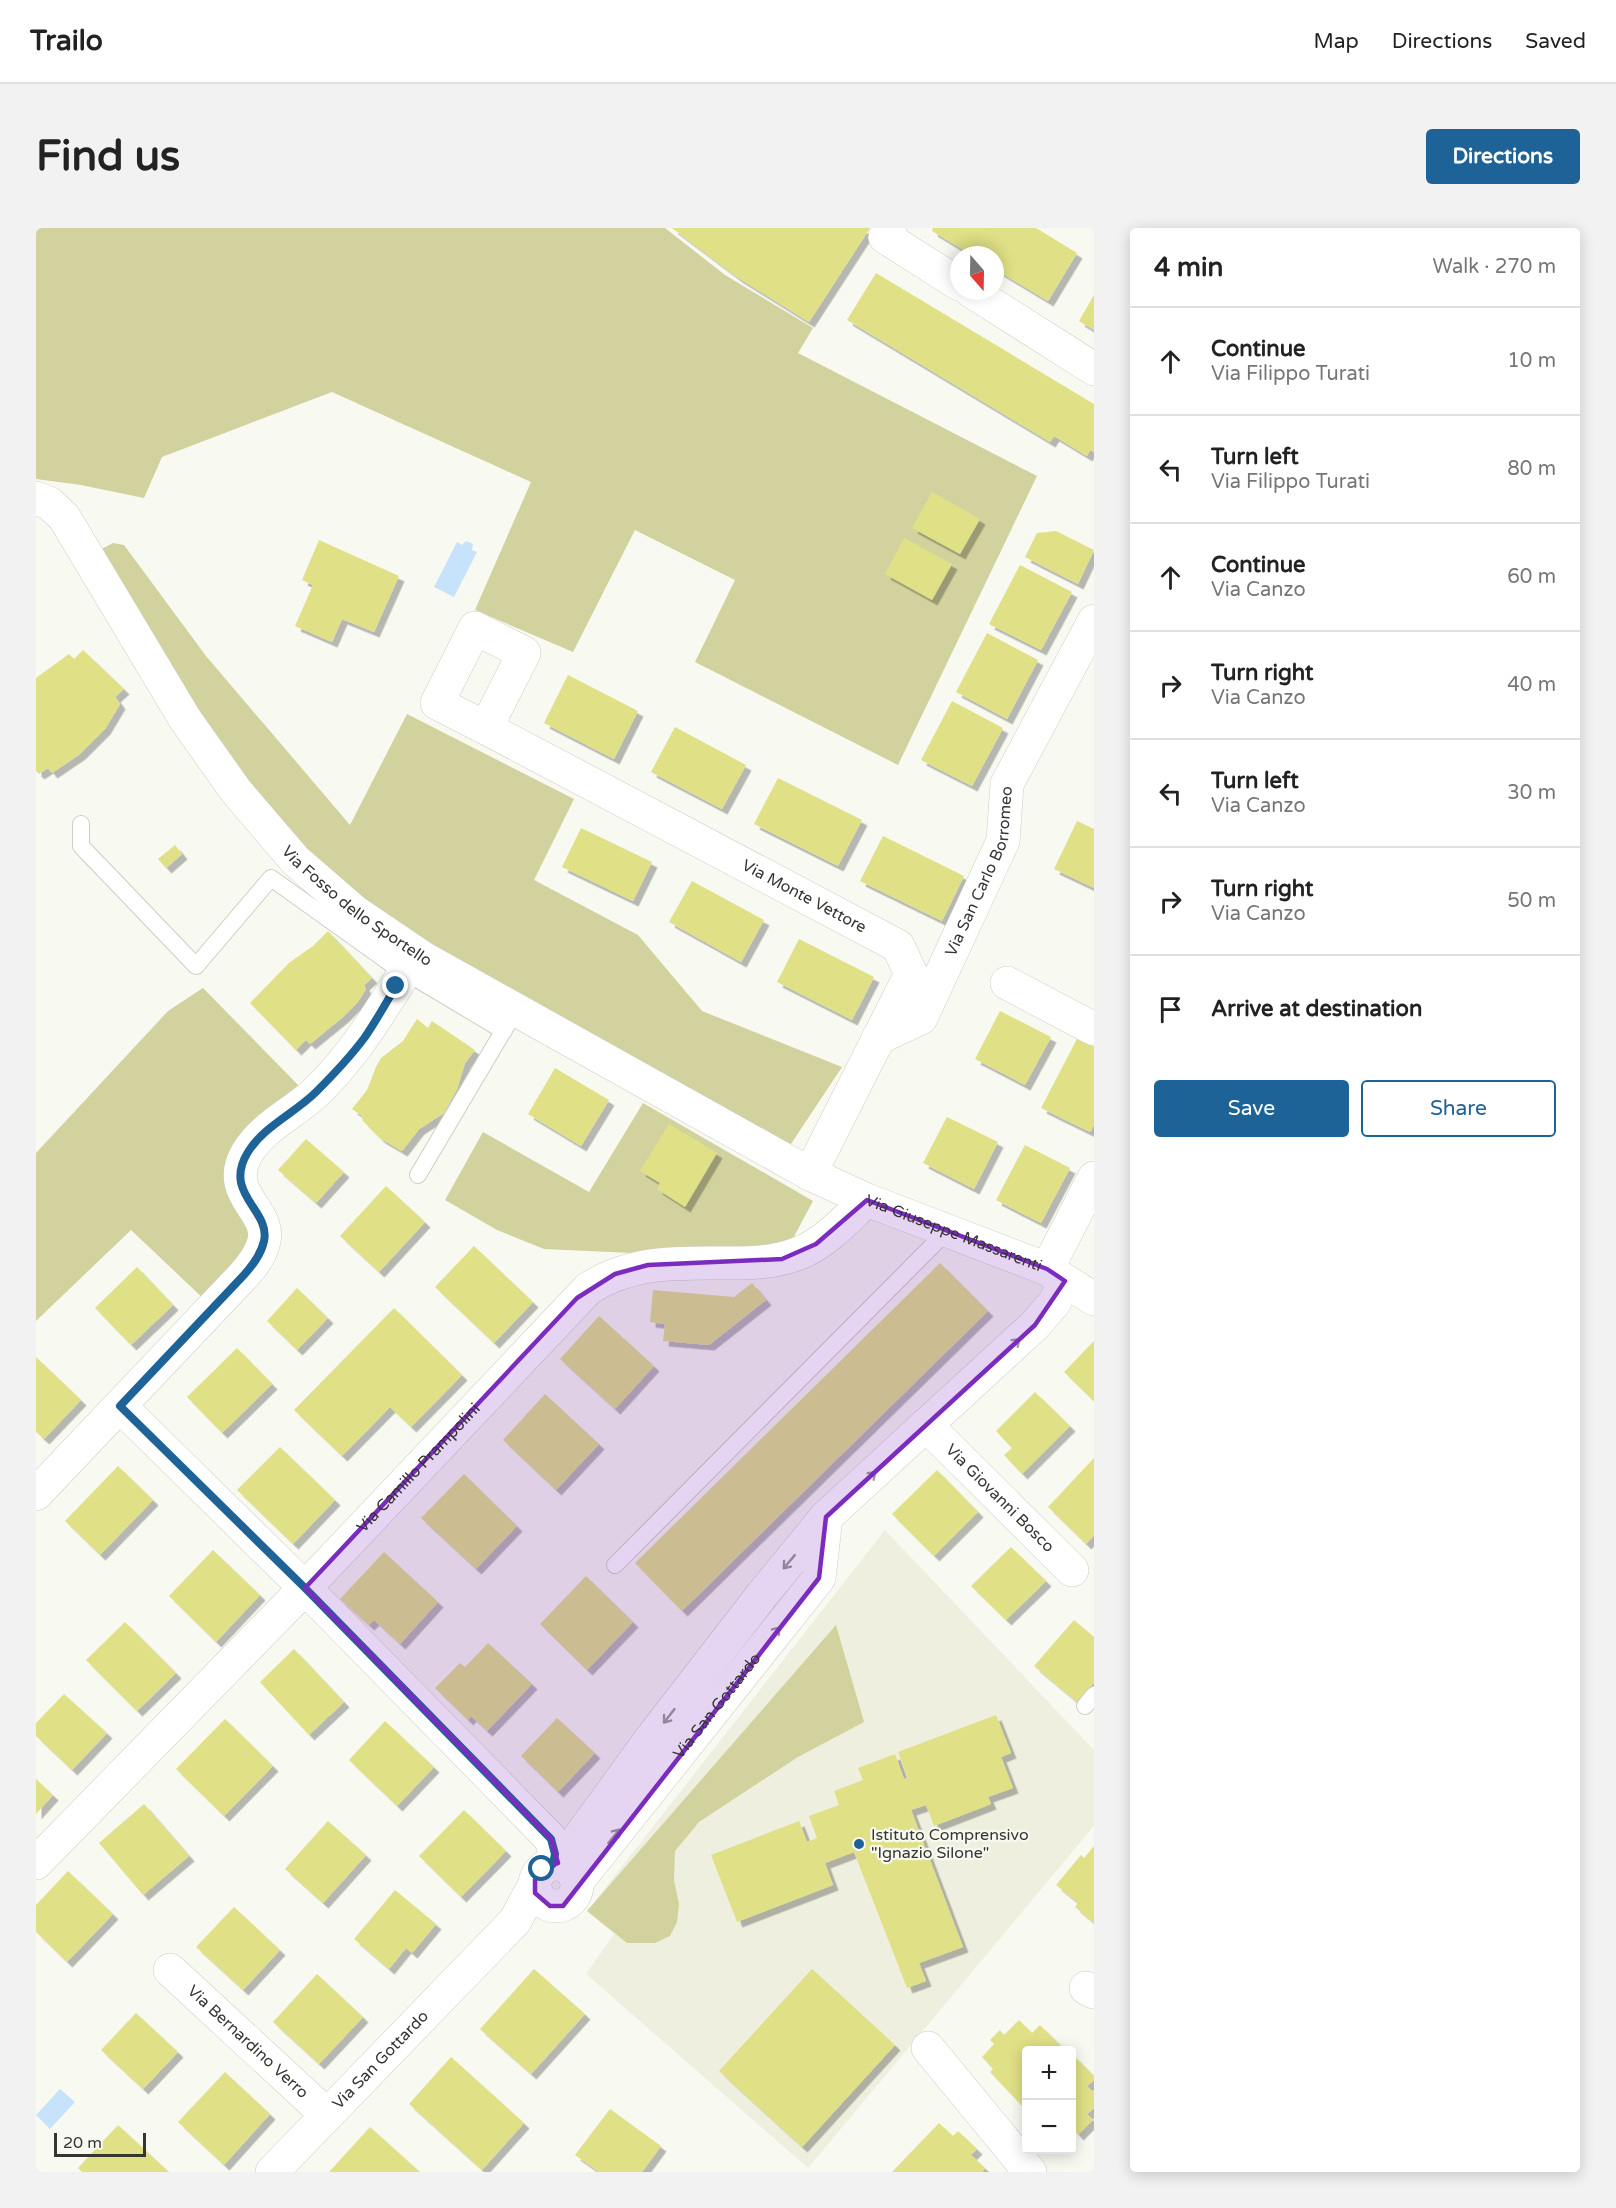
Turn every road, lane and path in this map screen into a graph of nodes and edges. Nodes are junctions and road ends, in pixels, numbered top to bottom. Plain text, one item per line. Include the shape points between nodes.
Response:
1 (888, 232) edge
2 (950, 277) edge
3 (985, 300) edge
4 (1094, 369) edge
5 (36, 498) edge
6 (1094, 621) edge
7 (486, 728) dead end
8 (81, 824) dead end
9 (405, 972) junction
10 (1006, 983) dead end
11 (510, 1020) junction
12 (1094, 1029) edge
13 (878, 1038) junction
14 (810, 1174) junction
15 (418, 1175) dead end
16 (1094, 1178) edge
17 (867, 1200) junction
18 (947, 1231) junction
19 (1056, 1275) junction
20 (1094, 1299) edge
21 (120, 1406) junction
22 (926, 1425) junction
23 (36, 1494) edge
24 (615, 1565) dead end
25 (1072, 1570) dead end
26 (305, 1588) junction
27 (36, 1863) edge
28 (555, 1880) junction
29 (170, 1971) dead end
30 (928, 2048) dead end
31 (327, 2115) junction
32 (272, 2172) edge
33 (1030, 2172) edge

1 - 2 street
3 - 4 street
5 - 11 street, Via Fosso dello Sportello via 49,503 64,518 185,719 236,790 295,860 365,919
6 - 13 street, Via San Carlo Borromeo via 1007,784 1003,841 921,1018
7 - 13 street, Via Monte Vettore via 898,946 911,974
8 - 9 lane via 81,846 196,966 271,878
9 - 11 lane
9 - 21 street via 364,1037 315,1093 264,1132 248,1152 240,1168 240,1182 263,1228 264,1240 257,1259
10 - 12 street
11 - 14 street, Via Fosso dello Sportello
11 - 15 lane
13 - 14 street, Via Monte Vettore
14 - 17 street, Via Giuseppe Massarenti
16 - 19 street, Via San Gottardo
17 - 18 street, Via Giuseppe Massarenti
17 - 26 street, Via Camillo Prampolini via 816,1244 789,1257 757,1263 648,1265 615,1274 588,1289
18 - 19 street, Via Giuseppe Massarenti
18 - 24 lane
19 - 20 street, Via Giuseppe Massarenti
22 -> 19 street, Via San Gottardo via 1035,1325 1054,1303
21 - 23 street
21 - 26 street
22 - 25 street, Via Giovanni Bosco
28 -> 22 street, Via San Gottardo via 660,1727 762,1595 826,1517
26 - 27 street, Via Camillo Prampolini
26 - 28 street via 551,1839
28 - 31 street, Via San Gottardo via 531,1911 515,1921
29 - 31 street, Via Bernardino Verro
30 - 33 street
31 - 32 street, Via San Gottardo

